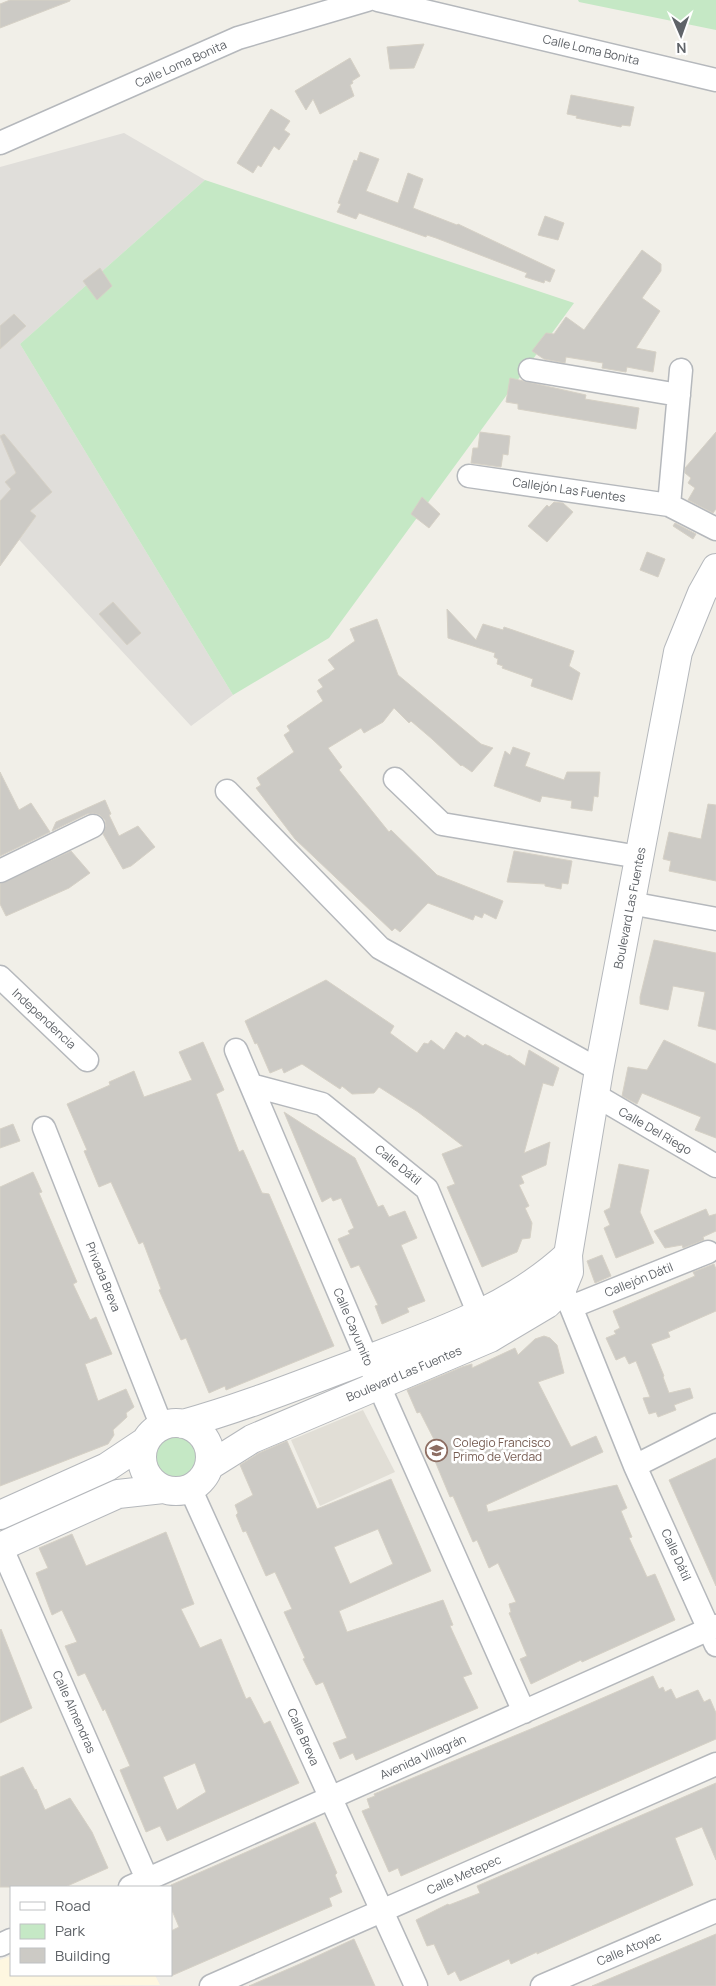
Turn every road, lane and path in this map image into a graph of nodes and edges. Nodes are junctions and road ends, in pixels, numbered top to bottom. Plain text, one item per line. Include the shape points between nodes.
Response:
1 (367, 0) edge
2 (378, 0) edge
3 (716, 80) edge
4 (0, 143) edge
5 (530, 370) dead end
6 (681, 370) dead end
7 (678, 395) junction
8 (469, 476) dead end
9 (669, 505) junction
10 (716, 529) edge
11 (716, 568) edge
12 (395, 779) dead end
13 (227, 792) dead end
14 (93, 826) dead end
15 (639, 857) junction
16 (0, 871) edge
17 (630, 903) junction
18 (716, 919) edge
19 (0, 977) edge
20 (236, 1050) dead end
21 (87, 1060) dead end
22 (597, 1083) junction
23 (251, 1085) junction
24 (44, 1128) dead end
25 (716, 1166) edge
26 (708, 1252) dead end
27 (564, 1280) junction
28 (484, 1327) junction
29 (367, 1359) junction
30 (378, 1384) junction
31 (716, 1425) edge
32 (164, 1431) junction
33 (209, 1466) junction
34 (635, 1466) junction
35 (190, 1488) junction
36 (163, 1489) junction
37 (0, 1515) edge
38 (0, 1546) edge
39 (714, 1633) edge
40 (524, 1712) junction
41 (716, 1764) edge
42 (330, 1798) junction
43 (138, 1883) edge
44 (382, 1911) junction
45 (716, 1911) edge
46 (211, 1986) edge
47 (416, 1986) edge
48 (542, 1986) edge

1 - 4 street, Calle Loma Bonita via 238,38
2 - 3 street, Calle Loma Bonita
5 - 7 street
6 - 7 street
7 - 9 street
8 - 9 street, Callejón Las Fuentes
9 - 10 street, Callejón Las Fuentes
11 - 15 street, Boulevard Las Fuentes via 678,652
12 - 15 street via 442,824
13 - 22 street, Calle Del Riego via 380,948
14 - 16 street
15 - 17 street, Boulevard Las Fuentes
17 - 18 street
17 - 22 street, Boulevard Las Fuentes
19 - 21 street, Independencia
20 - 23 street, Calle Cayumito
22 - 25 street, Calle Del Riego
22 - 27 street, Boulevard Las Fuentes
23 - 28 street, Calle Dátil via 322,1104 428,1189
23 - 29 street, Calle Cayumito
24 - 32 street, Privada Breva
26 - 27 street, Callejón Dátil
27 - 28 street, Boulevard Las Fuentes via 547,1304
27 - 34 street, Calle Dátil
28 - 29 street, Boulevard Las Fuentes
28 - 30 street, Boulevard Las Fuentes
29 - 30 street, Calle Cayumito
29 - 32 street, Boulevard Las Fuentes via 231,1411
30 - 33 street, Boulevard Las Fuentes via 252,1438
30 - 40 street, Calle Cayumito
31 - 34 street
32 - 33 street via 194,1428 205,1440 210,1456
32 - 36 street via 142,1458 146,1474
32 - 37 street, Boulevard Las Fuentes via 107,1468
33 - 35 street via 198,1483
34 - 39 street, Calle Dátil
35 - 36 street via 177,1491
35 - 42 street, Calle Breva
36 - 38 street via 118,1494
38 - 43 street, Calle Almendras
39 - 40 street, Avenida Villagrán
40 - 42 street, Avenida Villagrán
41 - 44 street, Calle Metepec
42 - 43 street, Avenida Villagrán
42 - 44 street, Calle Breva
44 - 46 street, Calle Metepec
44 - 47 street, Calle Breva
45 - 48 street, Calle Atoyac

